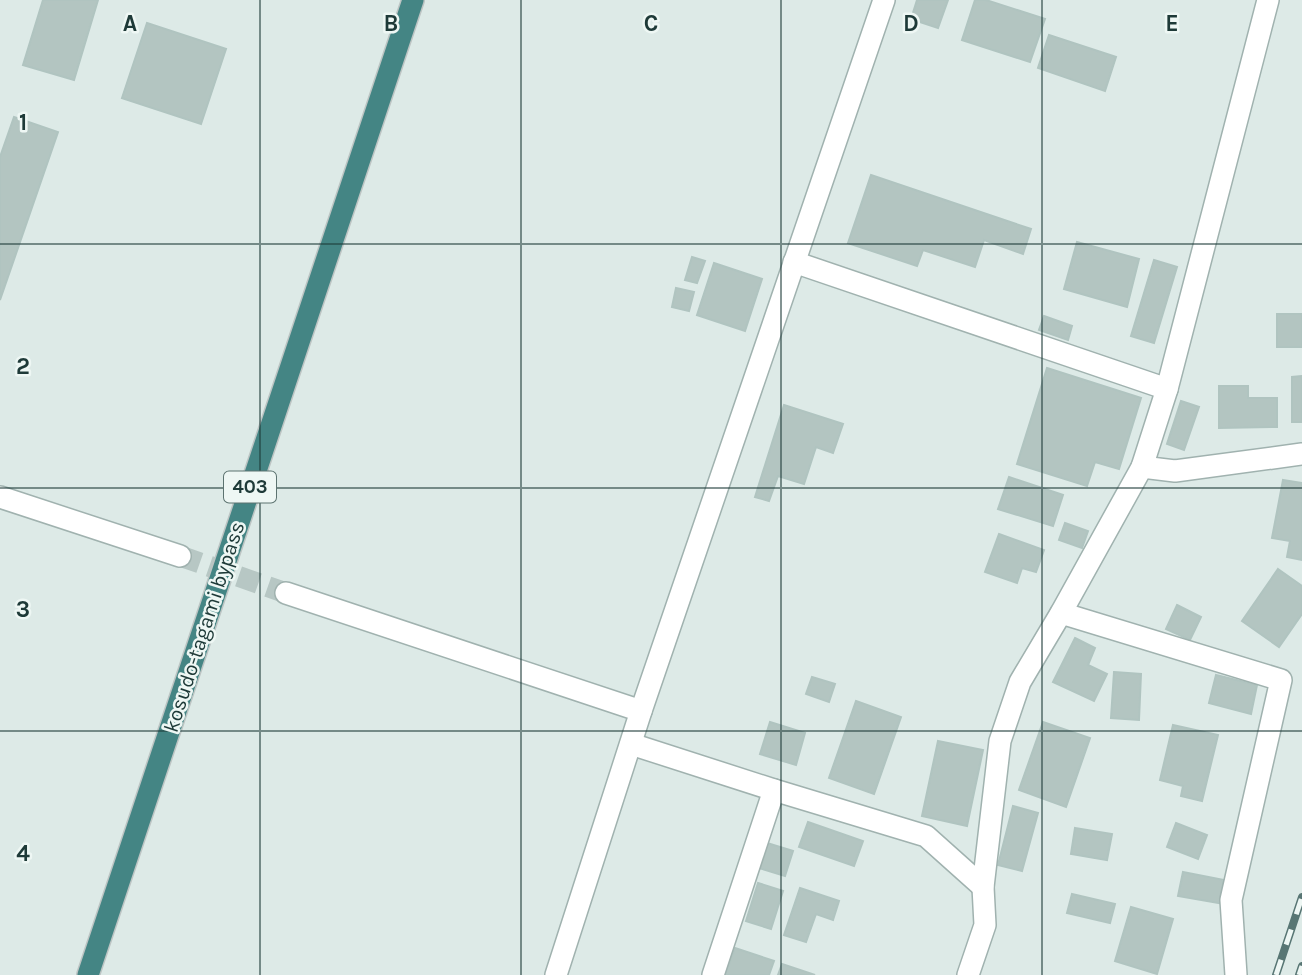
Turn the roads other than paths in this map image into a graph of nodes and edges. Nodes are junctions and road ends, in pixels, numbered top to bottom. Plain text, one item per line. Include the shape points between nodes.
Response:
1 (413, 0) edge
2 (884, 0) edge
3 (1268, 0) edge
4 (794, 262) junction
5 (1167, 389) junction
6 (1302, 454) edge
7 (1142, 467) junction
8 (0, 497) edge
9 (180, 556) tunnel mouth
10 (286, 593) tunnel mouth
11 (1061, 613) junction
12 (1292, 682) edge
13 (642, 711) junction
14 (631, 744) junction
15 (774, 790) junction
16 (983, 887) junction
17 (88, 975) edge
18 (556, 975) edge
19 (713, 975) edge
20 (968, 975) edge
21 (1237, 975) edge

1 - 17 highway, kosudo-tagami bypass / 403
2 - 4 street
3 - 5 street
4 - 5 street
4 - 13 street
5 - 7 street
6 - 7 street via 1175,471
7 - 11 street
8 - 9 street
10 - 13 street
11 - 12 street
11 - 16 street via 1020,682 1000,741
12 - 21 street via 1231,901
13 - 14 street
14 - 15 street
14 - 18 street
15 - 16 street via 926,836
15 - 19 street
16 - 20 street via 985,925

